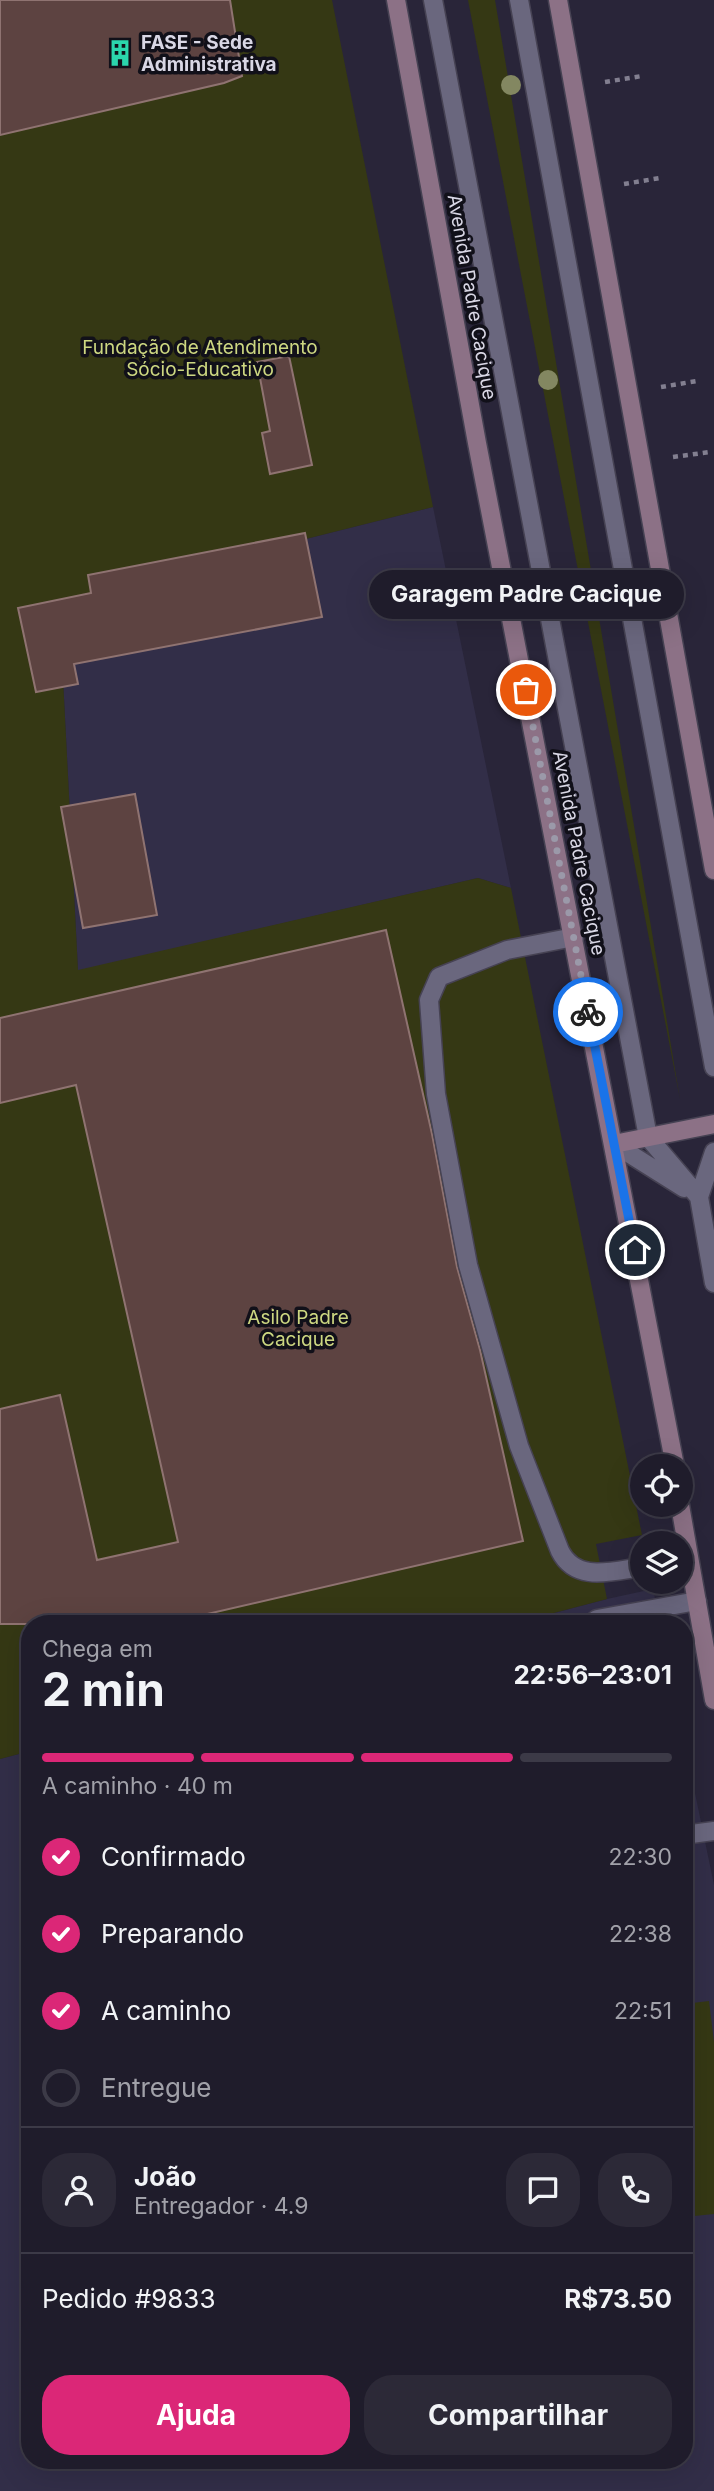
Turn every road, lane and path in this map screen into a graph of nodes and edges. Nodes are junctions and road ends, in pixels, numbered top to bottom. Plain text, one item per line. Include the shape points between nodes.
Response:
1 (396, 0) edge
2 (433, 0) edge
3 (519, 0) edge
4 (558, 0) edge
5 (714, 870) edge
6 (574, 937) junction
7 (714, 1067) edge
8 (714, 1124) edge
9 (648, 1137) junction
10 (614, 1144) junction
11 (714, 1152) edge
12 (714, 1176) edge
13 (699, 1197) junction
14 (714, 1283) edge
15 (673, 1454) edge
16 (630, 1569) edge
17 (693, 1590) edge
18 (696, 1601) junction
19 (619, 1615) edge
20 (714, 1700) edge
21 (714, 1831) edge
22 (693, 1834) edge

1 - 6 main road, Avenida Padre Cacique
2 - 9 lane
3 - 7 lane
4 - 5 main road
6 - 10 main road, Avenida Padre Cacique
6 - 16 lane via 507,950 439,977 429,1000 436,1094 468,1265 519,1446 560,1551 566,1564 578,1571
8 - 9 main road
9 - 10 main road
9 - 13 lane
10 - 13 lane
10 - 15 main road, Avenida Padre Cacique
11 - 13 lane
12 - 13 lane
13 - 14 lane
17 - 18 main road
18 - 19 lane
18 - 20 main road
21 - 22 lane

